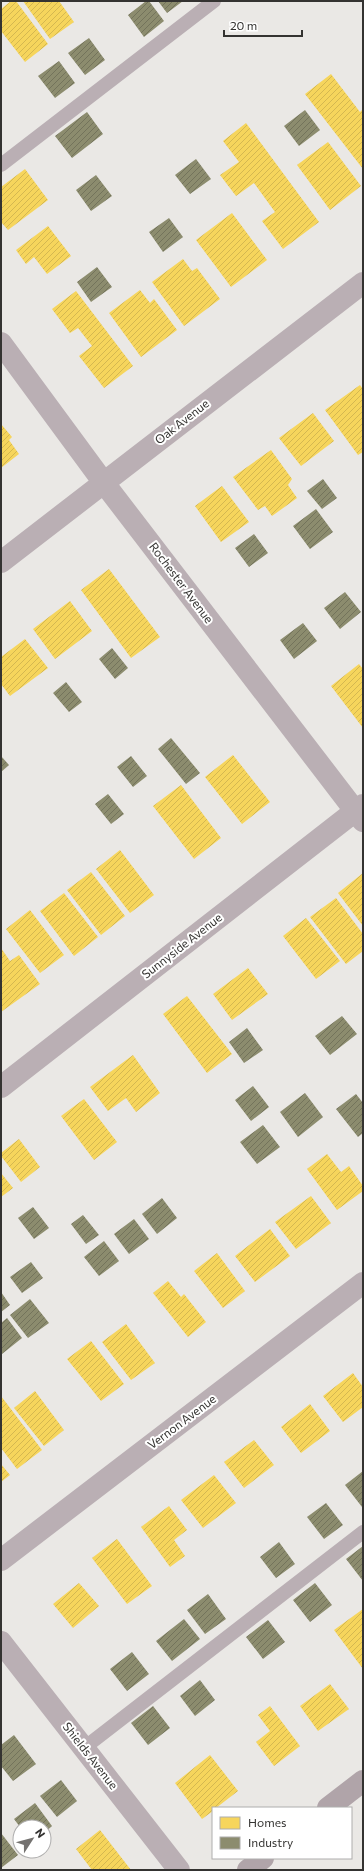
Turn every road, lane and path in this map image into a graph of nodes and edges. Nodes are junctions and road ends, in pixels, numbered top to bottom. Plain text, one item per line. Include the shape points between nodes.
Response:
1 (214, 1) edge
2 (1, 165) edge
3 (363, 283) edge
4 (1, 343) edge
5 (104, 483) junction
6 (1, 562) edge
7 (360, 813) edge
8 (1, 1087) edge
9 (363, 1283) edge
10 (363, 1532) edge
11 (1, 1560) edge
12 (1, 1642) edge
13 (84, 1748) junction
14 (363, 1781) edge
15 (329, 1807) edge
16 (262, 1859) edge
17 (179, 1870) edge
18 (248, 1870) edge

1 - 2 lane
3 - 5 street, Oak Avenue
4 - 5 street, Rochester Avenue
5 - 6 street, Oak Avenue
5 - 7 street, Rochester Avenue
7 - 8 street, Sunnyside Avenue
9 - 11 street, Vernon Avenue
10 - 13 lane
12 - 13 street, Shields Avenue
13 - 17 street, Shields Avenue
14 - 15 street
16 - 18 street

